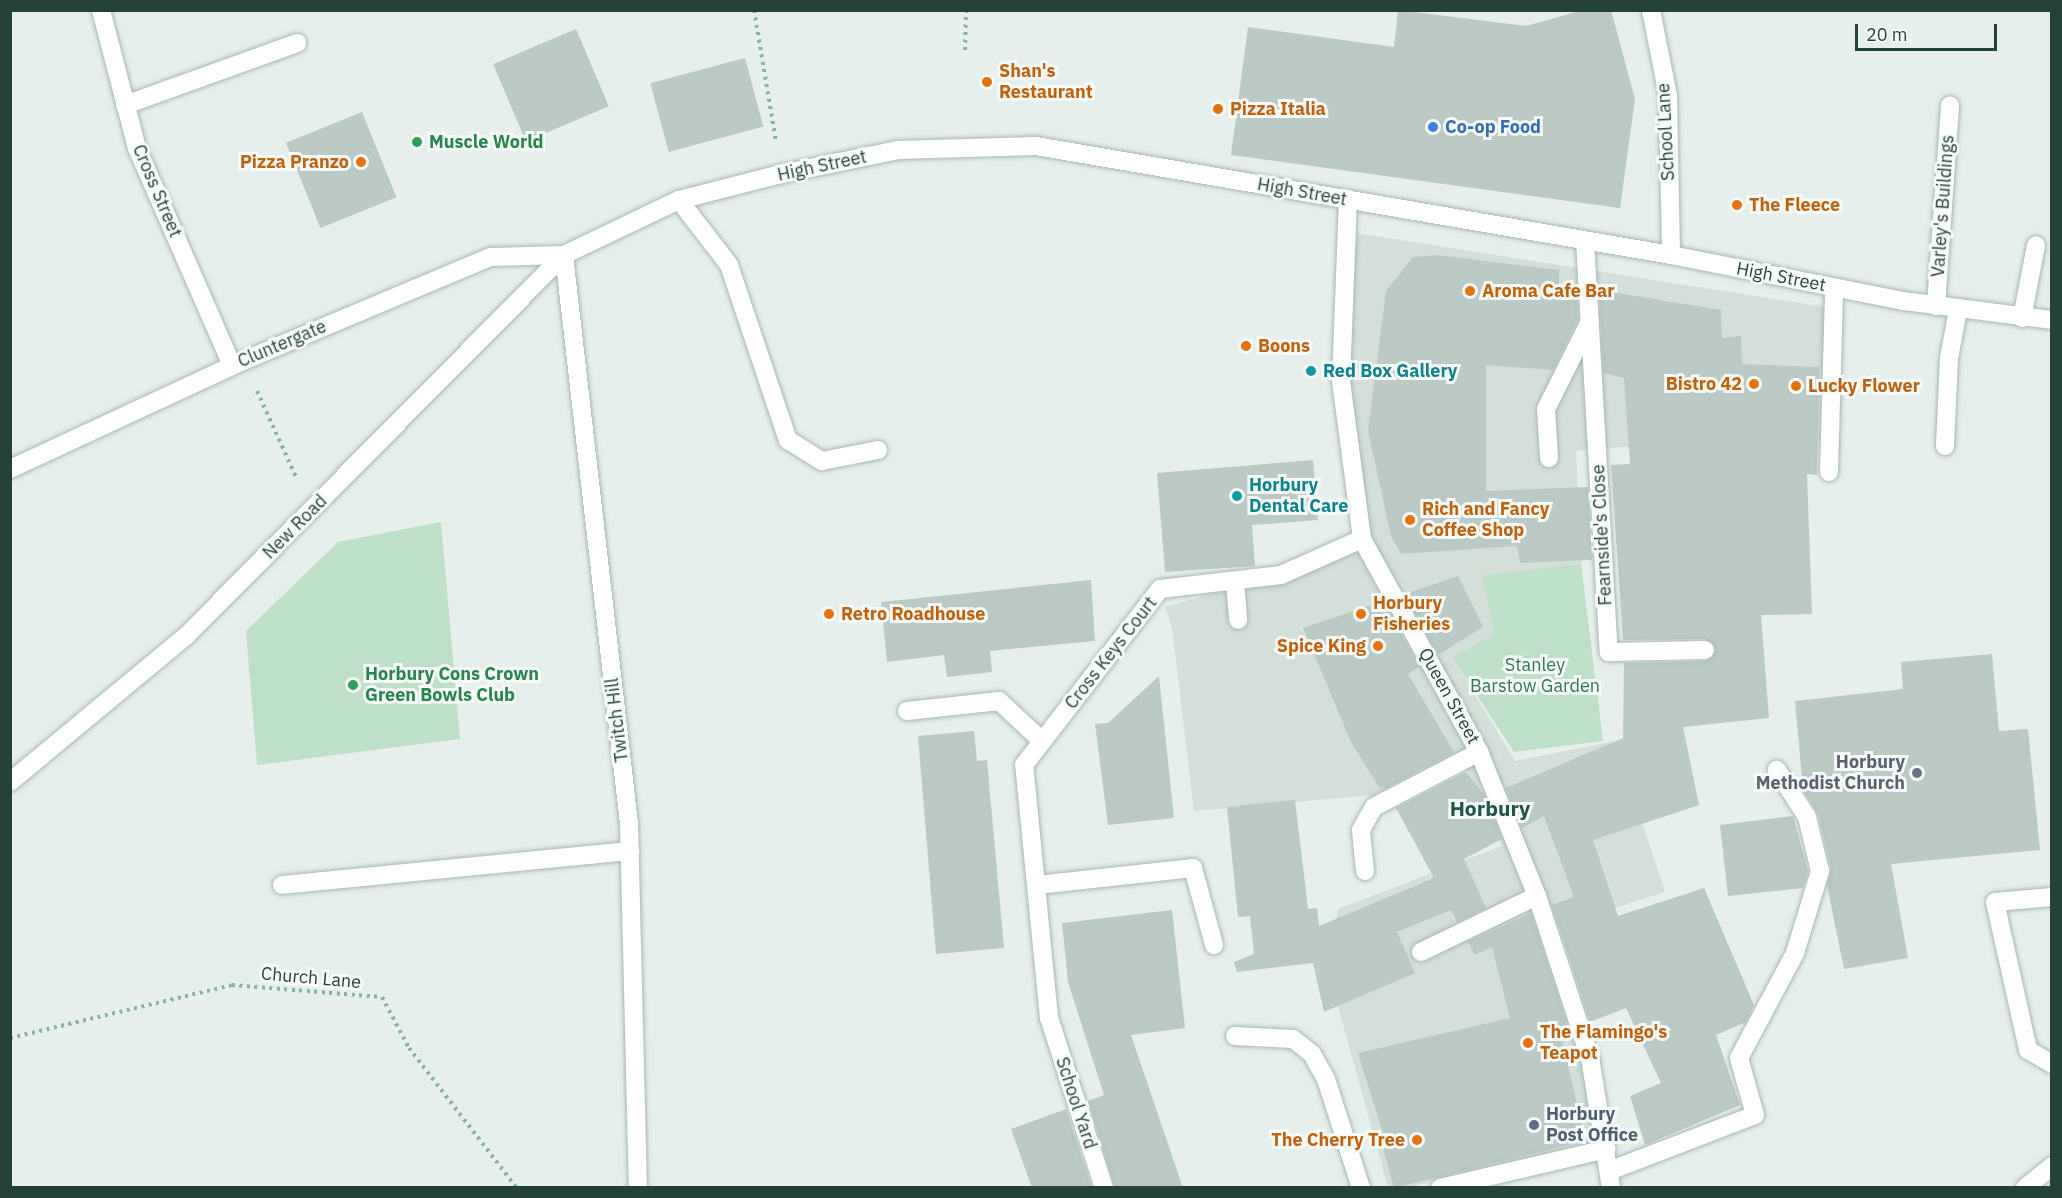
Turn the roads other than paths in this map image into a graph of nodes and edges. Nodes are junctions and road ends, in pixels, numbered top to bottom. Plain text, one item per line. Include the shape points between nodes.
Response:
1 (101, 10) edge
2 (1651, 10) edge
3 (297, 43) dead end
4 (125, 105) junction
5 (1950, 105) dead end
6 (1348, 199) junction
7 (679, 200) junction
8 (1585, 241) junction
9 (2036, 245) dead end
10 (564, 255) junction
11 (1671, 255) junction
12 (1834, 288) junction
13 (1936, 306) junction
14 (1958, 310) junction
15 (2022, 318) junction
16 (2052, 320) edge
17 (1590, 321) junction
18 (238, 363) junction
19 (1945, 446) dead end
20 (878, 450) dead end
21 (1549, 458) dead end
22 (10, 469) edge
23 (1829, 472) dead end
24 (1362, 539) junction
25 (1235, 583) junction
26 (1238, 620) dead end
27 (1705, 650) dead end
28 (907, 711) dead end
29 (1042, 741) junction
30 (1479, 752) junction
31 (1777, 770) dead end
32 (10, 782) edge
33 (630, 851) junction
34 (1365, 871) dead end
35 (282, 885) dead end
36 (1037, 885) junction
37 (1537, 896) junction
38 (2052, 897) edge
39 (1214, 945) dead end
40 (1421, 952) dead end
41 (1049, 1018) joint
42 (1235, 1036) dead end
43 (2052, 1064) edge
44 (1606, 1149) junction
45 (2052, 1166) edge
46 (1610, 1179) edge
47 (638, 1188) edge
48 (1104, 1188) edge
49 (1361, 1188) edge
50 (1440, 1188) edge
51 (2025, 1188) edge

1 - 4 street, Cross Street
2 - 11 street, School Lane via 1668,96
3 - 4 street
4 - 18 street, Cross Street via 137,148
5 - 13 street, Varley's Buildings
6 - 7 street, High Street via 1036,146 898,150
6 - 8 street, High Street
6 - 24 street, Queen Street via 1341,381
7 - 10 street, High Street
7 - 20 street via 729,265 788,440 822,461
8 - 11 street, High Street
8 - 17 street
9 - 15 street
10 - 18 street, Cluntergate via 491,257
10 - 32 street, New Road via 187,635
10 - 33 street, Twitch Hill
11 - 12 street, High Street
12 - 13 street, High Street
12 - 23 street
13 - 14 street, High Street
14 - 15 street, High Street
14 - 19 street via 1949,358
15 - 16 street, High Street
17 - 21 street via 1546,409
17 - 27 street, Fearnside's Close via 1609,652
18 - 22 street, Cluntergate
24 - 25 street, Cross Keys Court via 1281,575
24 - 30 street, Queen Street
25 - 26 street
25 - 29 street, Cross Keys Court via 1160,589
28 - 29 street via 999,701
29 - 36 street, Cross Keys Court via 1024,765
30 - 34 street via 1374,807 1361,830
30 - 37 street, Queen Street
31 - 46 street via 1807,817 1820,871 1795,953 1739,1058 1755,1115
33 - 35 street
33 - 47 street, Twitch Hill
36 - 39 street via 1193,868
36 - 41 street, Cross Keys Court
37 - 40 street
37 - 44 street, Queen Street via 1590,1058
38 - 43 street via 1995,902 2028,1050
41 - 48 street, School Yard
42 - 49 street via 1293,1039 1312,1054 1326,1079
44 - 46 street, Queen Street
44 - 50 street
45 - 51 street

